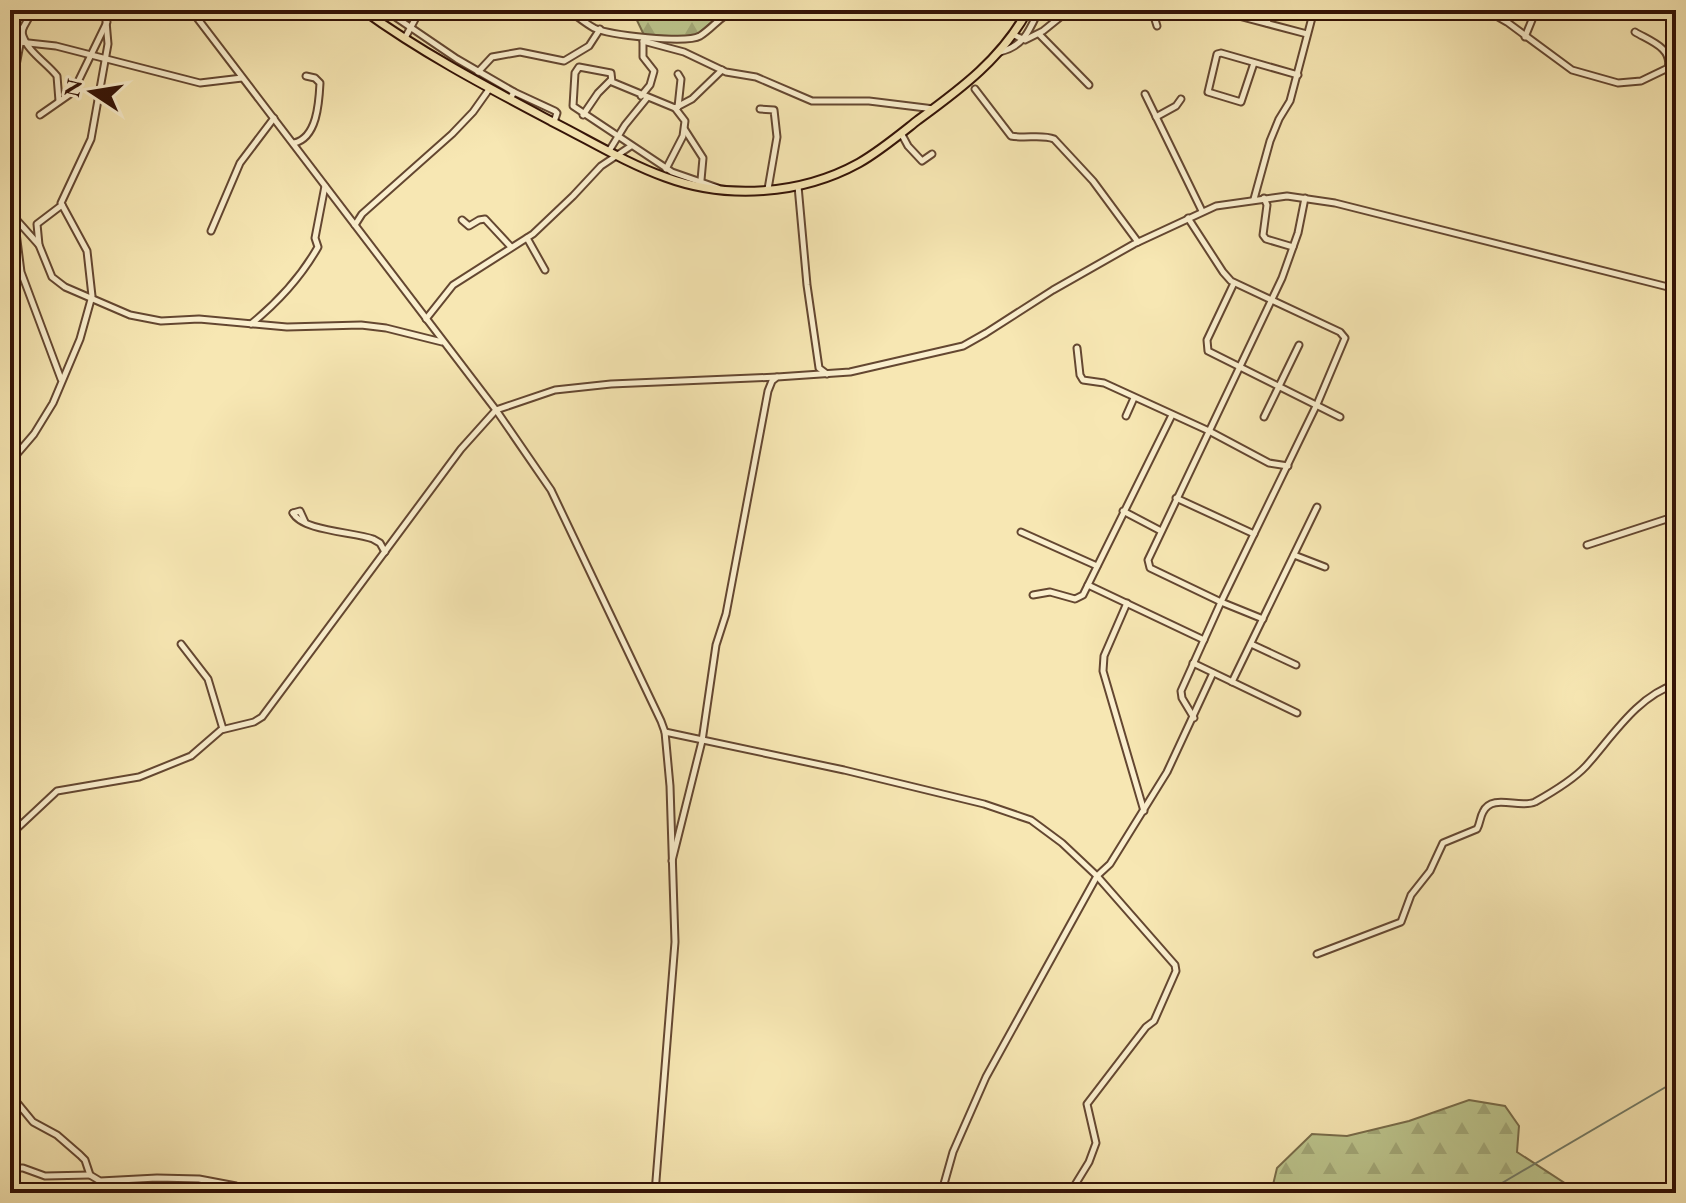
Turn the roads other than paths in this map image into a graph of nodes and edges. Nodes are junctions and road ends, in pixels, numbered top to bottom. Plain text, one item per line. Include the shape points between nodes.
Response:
1 (33, 10) edge
2 (105, 10) edge
3 (191, 10) edge
4 (363, 10) edge
5 (385, 10) edge
6 (420, 10) edge
7 (568, 10) edge
8 (735, 10) edge
9 (1028, 10) edge
10 (1039, 10) edge
11 (1069, 10) edge
12 (1152, 10) edge
13 (1233, 10) edge
14 (1271, 10) edge
15 (1314, 10) edge
16 (1536, 10) edge
17 (1488, 11) edge
18 (107, 21) junction
19 (1267, 23) junction
20 (1157, 26) dead end
21 (409, 27) junction
22 (600, 29) junction
23 (22, 31) junction
24 (1635, 32) dead end
25 (1039, 34) junction
26 (1307, 34) junction
27 (1014, 35) junction
28 (1525, 37) junction
29 (10, 38) edge
30 (405, 38) junction
31 (643, 39) junction
32 (1025, 40) junction
33 (23, 42) junction
34 (1000, 52) junction
35 (89, 55) junction
36 (574, 57) junction
37 (106, 60) junction
38 (1254, 63) junction
39 (722, 70) junction
40 (478, 72) junction
41 (1663, 72) junction
42 (1676, 72) edge
43 (575, 73) junction
44 (678, 74) dead end
45 (1298, 75) junction
46 (306, 76) dead end
47 (242, 78) junction
48 (611, 80) junction
49 (1089, 85) dead end
50 (490, 88) junction
51 (975, 89) dead end
52 (1145, 94) dead end
53 (512, 95) junction
54 (644, 97) junction
55 (10, 98) edge
56 (1181, 99) dead end
57 (59, 102) junction
58 (676, 108) junction
59 (760, 109) dead end
60 (934, 109) junction
61 (40, 115) dead end
62 (583, 115) junction
63 (1156, 117) junction
64 (274, 118) junction
65 (685, 130) junction
66 (901, 133) junction
67 (617, 136) junction
68 (293, 143) junction
69 (631, 146) junction
70 (613, 153) junction
71 (642, 153) junction
72 (932, 154) dead end
73 (637, 165) junction
74 (666, 169) junction
75 (701, 180) junction
76 (10, 185) edge
77 (325, 186) junction
78 (798, 186) junction
79 (768, 190) junction
80 (722, 191) junction
81 (1264, 198) junction
82 (1305, 198) junction
83 (1254, 199) junction
84 (62, 205) junction
85 (1202, 211) junction
86 (11, 215) edge
87 (1188, 218) junction
88 (462, 220) dead end
89 (355, 225) junction
90 (211, 231) dead end
91 (527, 238) junction
92 (1138, 242) junction
93 (39, 245) junction
94 (511, 247) junction
95 (1293, 247) junction
96 (545, 270) dead end
97 (1234, 283) junction
98 (1676, 289) edge
99 (92, 296) junction
100 (1271, 301) junction
101 (426, 319) junction
102 (250, 324) junction
103 (442, 342) junction
104 (1299, 345) dead end
105 (1077, 348) dead end
106 (1240, 367) junction
107 (819, 368) junction
108 (827, 374) junction
109 (812, 376) junction
110 (777, 377) junction
111 (61, 380) junction
112 (1279, 385) junction
113 (1134, 398) junction
114 (1317, 403) junction
115 (496, 410) junction
116 (1172, 415) junction
117 (1126, 416) dead end
118 (1264, 417) dead end
119 (1340, 417) dead end
120 (1209, 431) junction
121 (10, 462) edge
122 (1288, 466) junction
123 (1176, 498) junction
124 (1317, 507) dead end
125 (1123, 511) junction
126 (1676, 516) edge
127 (306, 523) dead end
128 (1161, 531) junction
129 (1021, 532) dead end
130 (1254, 534) junction
131 (1587, 545) dead end
132 (385, 552) junction
133 (1294, 555) junction
134 (1097, 566) junction
135 (1325, 567) dead end
136 (1088, 585) junction
137 (1033, 595) dead end
138 (1221, 602) junction
139 (1127, 603) junction
140 (1263, 619) junction
141 (1204, 640) junction
142 (181, 644) dead end
143 (1251, 644) junction
144 (1193, 663) junction
145 (1296, 665) dead end
146 (1213, 673) junction
147 (1232, 682) junction
148 (1676, 684) edge
149 (1297, 713) dead end
150 (1194, 718) junction
151 (223, 729) junction
152 (665, 732) junction
153 (702, 741) junction
154 (1145, 812) junction
155 (10, 835) edge
156 (672, 861) junction
157 (1097, 876) junction
158 (1317, 954) dead end
159 (10, 1094) edge
160 (10, 1168) edge
161 (90, 1175) junction
162 (252, 1193) edge
163 (655, 1193) edge
164 (937, 1193) edge
165 (1070, 1193) edge

1 - 23 street
2 - 18 street
3 - 47 street
4 - 30 main road
5 - 21 street
6 - 21 street
7 - 22 street
8 - 31 street via 698,37
9 - 27 main road
10 - 32 street
11 - 25 street
12 - 20 street
13 - 19 street
14 - 19 street
15 - 26 street
16 - 28 street
17 - 28 street
18 - 35 street
18 - 37 street
19 - 26 street
21 - 30 street
21 - 40 street
22 - 31 street
22 - 36 street
23 - 29 street
23 - 33 street
24 - 41 street via 1667,52 1670,60
25 - 32 street
25 - 49 street
26 - 45 street
27 - 32 street
27 - 34 main road
28 - 41 street via 1572,70 1618,83
29 - 33 street
30 - 50 main road
31 - 39 street
31 - 54 street via 643,57 654,71
32 - 34 street
33 - 35 street
33 - 55 street
33 - 57 street via 57,76
34 - 60 main road
35 - 37 street
35 - 57 street via 77,86
36 - 40 street via 561,62 520,52 492,57
36 - 43 street
37 - 47 street via 200,83
37 - 84 street via 91,139
38 - 38 street via 1217,54 1208,92 1241,102
38 - 45 street
39 - 58 street
39 - 60 street via 756,77 812,101
40 - 53 street
41 - 42 street
43 - 48 street via 582,66 599,69 611,73
43 - 62 street via 573,106
44 - 58 street
45 - 83 street via 1270,141
46 - 68 street via 320,83 317,112 307,136
47 - 64 street
48 - 54 street
48 - 62 street
50 - 53 main road
50 - 89 street via 452,134
51 - 92 street via 1011,136 1054,139
52 - 63 street
53 - 70 main road
54 - 58 street
54 - 67 street
56 - 63 street
57 - 61 street
58 - 65 street
59 - 79 street via 774,110 777,137
60 - 66 main road
62 - 67 street
63 - 85 street
64 - 68 street
64 - 90 street via 240,163
65 - 74 street
65 - 75 street via 703,158
66 - 72 street via 922,161
66 - 78 main road via 845,170
67 - 69 street
67 - 70 street
68 - 77 street
69 - 70 street
69 - 71 street
70 - 73 main road
70 - 91 street
71 - 73 street
71 - 74 street
73 - 80 main road via 675,181
74 - 75 street
75 - 80 street
76 - 86 street
77 - 89 street
77 - 102 street via 315,238 318,247 284,295
78 - 79 main road
78 - 107 street
79 - 80 main road
81 - 82 street
81 - 83 street
81 - 95 street via 1263,235
82 - 95 street
82 - 98 street
83 - 85 street
84 - 93 street via 38,221
84 - 99 street via 87,251
85 - 87 street
86 - 93 street
86 - 111 street via 21,272
87 - 92 street
87 - 97 street
88 - 94 street via 469,226 485,219
89 - 101 street
91 - 94 street
91 - 96 street
92 - 108 street via 963,346
93 - 99 street via 52,277
94 - 101 street via 453,285
95 - 100 street
97 - 100 street
97 - 106 street via 1206,348
99 - 102 street via 130,315 156,320
99 - 111 street
100 - 106 street
100 - 114 street via 1345,338
101 - 103 street
102 - 103 street via 361,325
103 - 115 street
104 - 112 street
105 - 113 street via 1083,380 1104,383
106 - 112 street
106 - 120 street
107 - 108 street
107 - 109 street
108 - 109 street
109 - 110 street
110 - 115 street via 569,387
110 - 153 street via 768,391 716,645
111 - 121 street via 43,420
112 - 114 street
112 - 118 street
113 - 116 street
113 - 117 street
114 - 119 street
114 - 122 street
115 - 132 street
115 - 152 street via 559,504
116 - 120 street
116 - 125 street
120 - 122 street via 1269,463
120 - 123 street
122 - 130 street
123 - 128 street
123 - 130 street
124 - 133 street
125 - 128 street
125 - 134 street
126 - 131 street
127 - 132 street via 373,539
128 - 138 street via 1148,560 1150,568
129 - 134 street
130 - 138 street
132 - 151 street via 262,717
133 - 135 street
133 - 140 street
134 - 136 street
136 - 137 street via 1079,599 1050,592
136 - 139 street
138 - 140 street
138 - 141 street
139 - 141 street
139 - 154 street via 1104,656 1103,671
140 - 143 street
141 - 144 street
142 - 151 street via 207,677
143 - 145 street
143 - 147 street
144 - 146 street
144 - 150 street via 1181,691
146 - 147 street
146 - 150 street
147 - 149 street
148 - 158 street via 1649,696 1570,779 1527,805 1490,805 1477,829 1443,843 1401,922
150 - 154 street
151 - 155 street via 189,757 141,776 57,791
152 - 153 street
152 - 156 street
153 - 156 street
153 - 157 street via 844,770 1019,815 1043,828
154 - 157 street
156 - 163 street via 675,942
157 - 164 street via 986,1077
157 - 165 street via 1176,968 1154,1021 1087,1104 1096,1143
159 - 161 street via 33,1122 85,1160
160 - 161 street via 45,1176
161 - 162 street via 107,1182 199,1179

